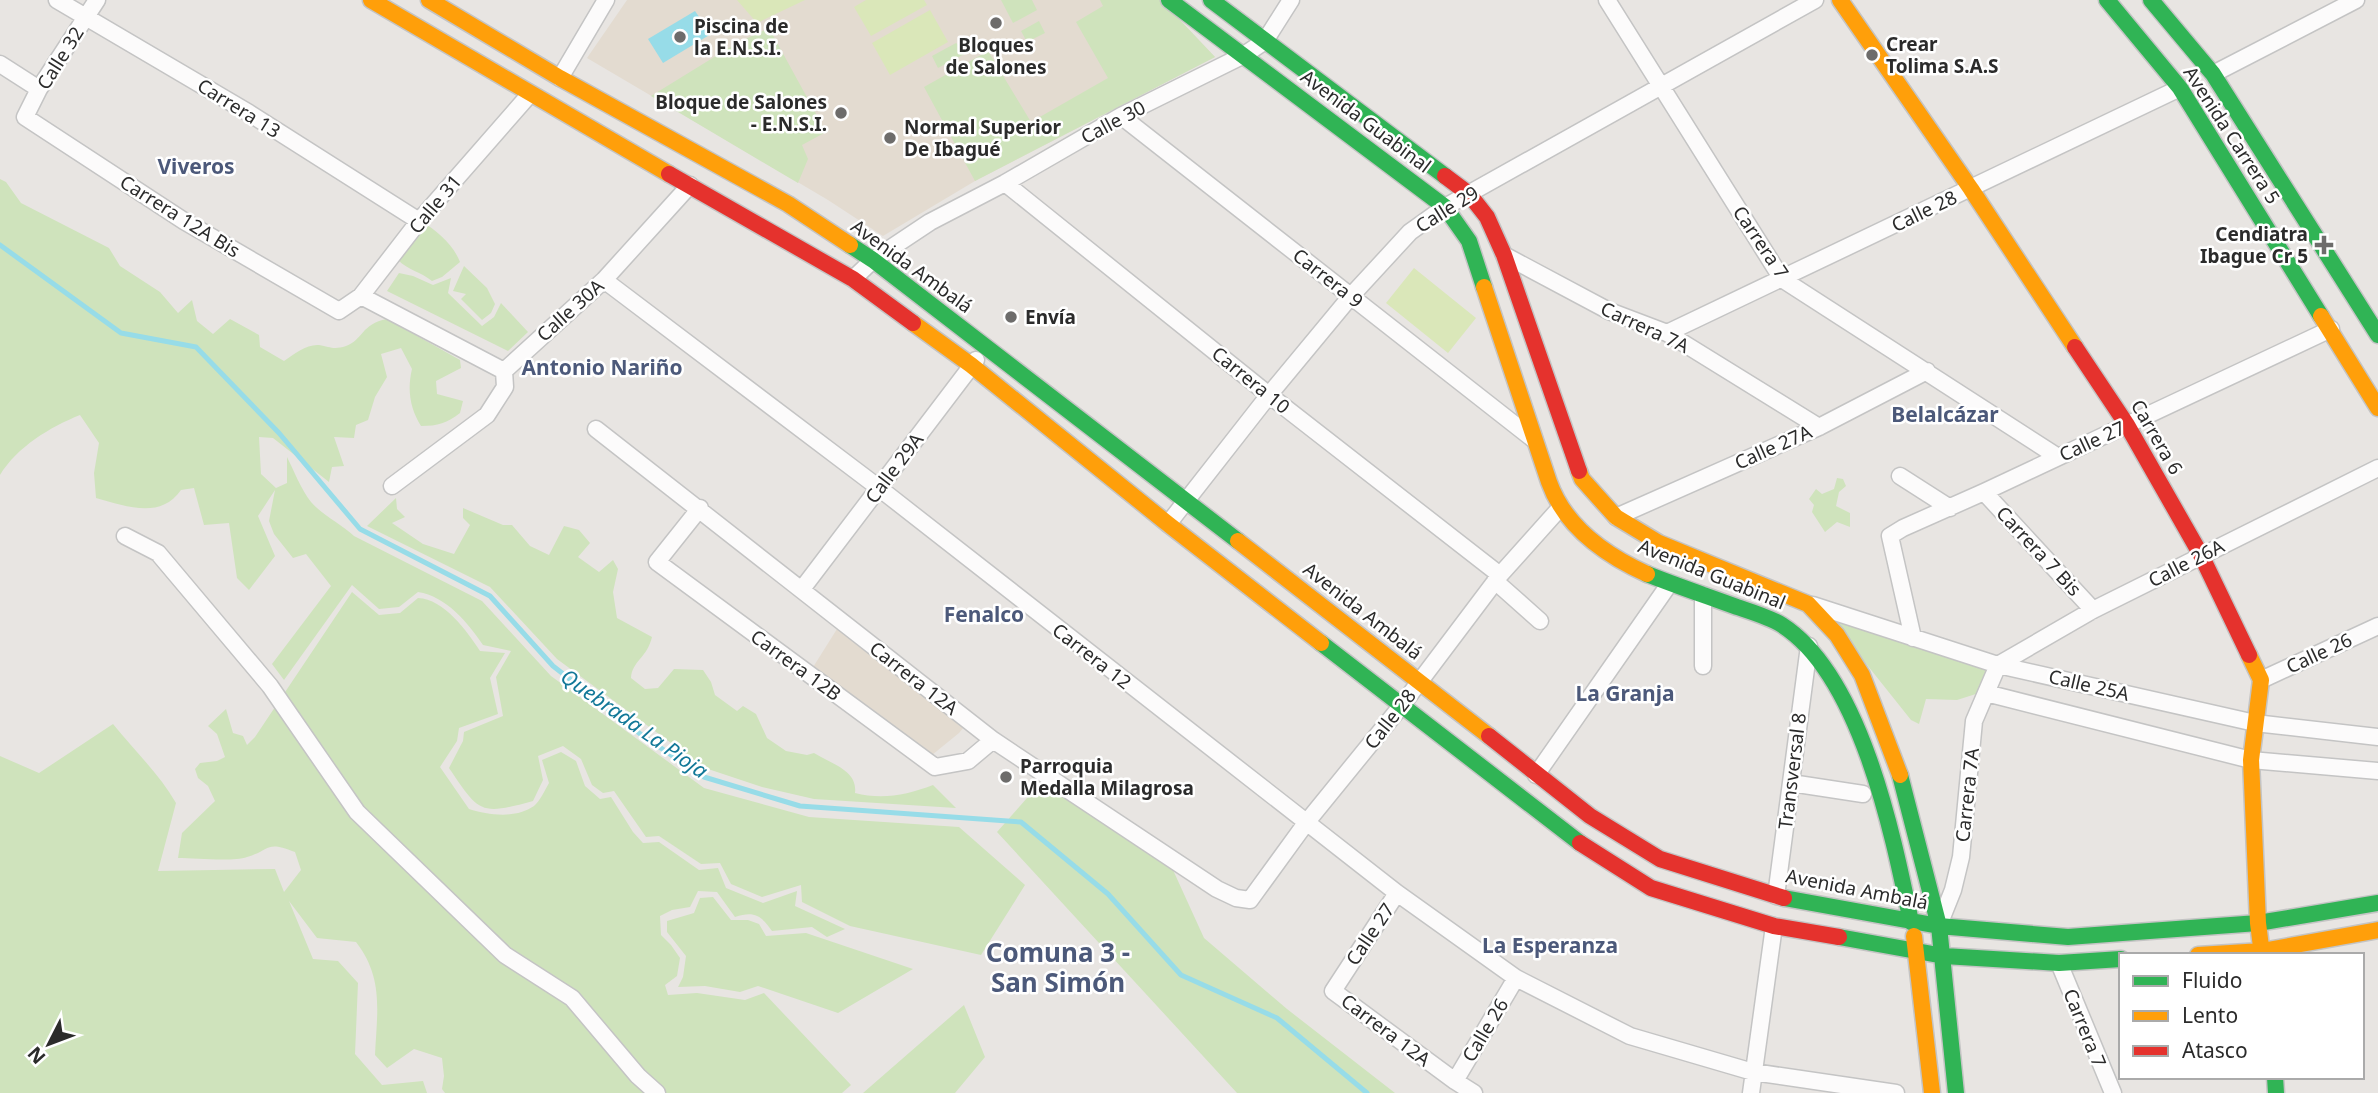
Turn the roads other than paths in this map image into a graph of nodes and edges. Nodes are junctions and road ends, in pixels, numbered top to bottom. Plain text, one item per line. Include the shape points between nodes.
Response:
1 (57, 0) edge
2 (97, 0) edge
3 (371, 0) edge
4 (429, 0) edge
5 (606, 0) edge
6 (1168, 0) edge
7 (1211, 0) edge
8 (1292, 0) edge
9 (1607, 0) edge
10 (1815, 0) edge
11 (1840, 0) edge
12 (2107, 0) edge
13 (2151, 0) edge
14 (2356, 0) edge
15 (2328, 6) edge
16 (86, 16) junction
17 (1265, 41) junction
18 (1244, 55) junction
19 (0, 64) edge
20 (2213, 74) junction
21 (560, 78) junction
22 (1661, 86) junction
23 (2180, 88) junction
24 (40, 89) junction
25 (530, 94) junction
26 (1121, 116) junction
27 (25, 117) joint
28 (1005, 183) junction
29 (690, 185) junction
30 (1971, 189) junction
31 (1469, 194) junction
32 (1444, 207) junction
33 (419, 221) junction
34 (1504, 255) junction
35 (873, 260) junction
36 (853, 279) junction
37 (1782, 279) junction
38 (604, 280) junction
39 (361, 296) junction
40 (1351, 296) junction
41 (2371, 308) edge
42 (338, 311) joint
43 (2331, 329) junction
44 (1667, 333) junction
45 (2378, 335) edge
46 (986, 347) junction
47 (971, 365) junction
48 (504, 371) junction
49 (1927, 371) junction
50 (1269, 395) junction
51 (2378, 408) edge
52 (2127, 425) junction
53 (1819, 427) junction
54 (596, 429) dead end
55 (1535, 440) junction
56 (2058, 457) junction
57 (2378, 468) edge
58 (1900, 476) dead end
59 (392, 486) dead end
60 (879, 488) junction
61 (1984, 492) junction
62 (1186, 501) junction
63 (1560, 508) junction
64 (1950, 508) junction
65 (700, 509) junction
66 (1616, 517) junction
67 (1168, 524) junction
68 (125, 536) dead end
69 (2201, 555) junction
70 (1498, 578) junction
71 (1670, 583) junction
72 (802, 589) junction
73 (1703, 595) junction
74 (1808, 604) junction
75 (2093, 610) junction
76 (1540, 621) dead end
77 (2378, 626) edge
78 (1913, 638) junction
79 (1809, 646) junction
80 (1998, 665) junction
81 (1703, 666) dead end
82 (2261, 680) junction
83 (1419, 681) junction
84 (1986, 692) junction
85 (1402, 705) junction
86 (2255, 723) junction
87 (2378, 737) edge
88 (993, 740) junction
89 (2251, 760) junction
90 (2378, 771) edge
91 (1536, 775) junction
92 (1791, 783) junction
93 (1863, 794) dead end
94 (1306, 823) junction
95 (1397, 894) junction
96 (1776, 896) junction
97 (1250, 900) joint
98 (2378, 903) edge
99 (1911, 922) junction
100 (2258, 923) junction
101 (1774, 926) junction
102 (1939, 926) junction
103 (2378, 930) edge
104 (1916, 952) junction
105 (2262, 953) edge
106 (1944, 956) junction
107 (2119, 959) edge
108 (2059, 963) junction
109 (1343, 974) joint
110 (1516, 978) junction
111 (1753, 1072) junction
112 (1455, 1081) junction
113 (657, 1093) edge
114 (1474, 1093) edge
115 (1751, 1093) edge
116 (1896, 1093) edge
117 (1932, 1093) edge
118 (1956, 1093) edge
119 (2113, 1093) edge

1 - 16 street, Carrera 13
2 - 16 street, Calle 32
3 - 25 main road
4 - 21 main road, Avenida Ambalá
5 - 21 street
6 - 18 main road, Avenida Guabinal
7 - 17 main road, Avenida Guabinal
8 - 17 street, Calle 30
9 - 22 street, Carrera 7
10 - 22 street, Calle 29
11 - 30 main road, Carrera 6
12 - 23 main road, Avenida Carrera 5
13 - 20 main road, Avenida Carrera 5
14 - 15 street
15 - 20 street
16 - 24 street, Calle 32
16 - 33 street, Carrera 13
17 - 18 street, Calle 30
17 - 31 main road, Avenida Guabinal
18 - 26 street, Calle 30
18 - 32 main road, Avenida Guabinal
19 - 24 street
20 - 41 main road, Avenida Carrera 5
21 - 35 main road, Avenida Ambalá via 788,204
22 - 31 street, Calle 29
22 - 37 street, Carrera 7
23 - 30 street, Calle 28
23 - 43 main road, Avenida Carrera 5
24 - 27 street, Calle 32
25 - 29 main road
25 - 33 street, Calle 31
26 - 28 street, Calle 30
26 - 40 street, Carrera 9
27 - 42 street, Carrera 12A Bis via 184,221
28 - 35 street, Calle 30 via 930,222
28 - 50 street, Carrera 10
29 - 36 main road
29 - 38 street, Calle 30A
30 - 37 street, Calle 28
30 - 52 main road, Carrera 6
31 - 32 street, Calle 29
31 - 34 main road, Avenida Guabinal via 1488,217
32 - 40 street, Calle 29 via 1410,232
32 - 55 main road, Avenida Guabinal via 1468,239
33 - 39 street, Calle 31
34 - 44 street, Carrera 7A via 1609,311
34 - 66 main road, Avenida Guabinal via 1582,479
35 - 36 street, Calle 30
35 - 46 main road, Avenida Ambalá
36 - 47 main road
37 - 44 street, Calle 28
37 - 49 street, Carrera 7
38 - 48 street, Calle 30A
38 - 60 street, Carrera 12
39 - 42 street, Calle 31
39 - 48 street
40 - 50 street, Calle 29
40 - 55 street, Carrera 9
41 - 45 main road, Avenida Carrera 5
43 - 51 main road, Avenida Carrera 5
43 - 52 street, Calle 27
44 - 53 street, Carrera 7A
46 - 47 street, Calle 29A
46 - 62 main road, Avenida Ambalá
47 - 60 street, Calle 29A
47 - 67 main road
48 - 59 street via 505,387 487,415
49 - 53 street, Calle 27A
49 - 56 street, Carrera 7
50 - 62 street, Calle 29
50 - 70 street, Carrera 10
52 - 56 street, Calle 27
52 - 69 main road, Carrera 6
53 - 66 street, Calle 27A
54 - 65 street, Carrera 12A
55 - 63 main road, Avenida Guabinal
56 - 61 street, Calle 27
57 - 69 street, Calle 26A
58 - 64 street
60 - 72 street, Calle 29A
60 - 94 street, Carrera 12
61 - 64 street, Calle 27
61 - 75 street, Carrera 7 Bis
62 - 67 street, Calle 29
62 - 83 main road, Avenida Ambalá
63 - 70 street, Calle 28
63 - 71 main road, Avenida Guabinal via 1583,536 1611,556
64 - 78 street, Calle 27 via 1890,536
65 - 72 street, Carrera 12A
65 - 88 street, Carrera 12B via 657,562 935,767 968,761
66 - 74 main road, Avenida Guabinal via 1659,544
67 - 85 main road
68 - 113 street via 158,553 270,685 358,812 505,955 572,998
69 - 75 street, Calle 26A
69 - 82 main road, Carrera 6
70 - 76 street, Carrera 10
70 - 83 street, Calle 28
71 - 73 main road, Avenida Guabinal
71 - 91 street
72 - 88 street, Carrera 12A
73 - 79 main road, Avenida Guabinal via 1782,625
73 - 81 street
74 - 78 street, Calle 25A
74 - 102 main road, Avenida Guabinal via 1837,635 1862,675 1906,794
75 - 80 street, Calle 26A
77 - 82 street, Calle 26
78 - 80 street, Calle 25A
79 - 92 street, Transversal 8
79 - 99 main road, Avenida Guabinal via 1834,682 1867,755
80 - 84 street, Carrera 7A
80 - 86 street, Calle 25A
82 - 86 main road
83 - 85 street, Calle 28
83 - 91 main road, Avenida Ambalá
84 - 89 street, Calle 25A
84 - 102 street, Carrera 7A via 1974,721 1961,857
85 - 94 street, Calle 28
85 - 101 main road via 1574,839 1651,888
86 - 87 street, Calle 25A
86 - 89 main road
88 - 97 street, Carrera 12A via 1217,889
89 - 90 street, Calle 25A
89 - 100 main road
91 - 96 main road, Avenida Ambalá via 1590,816 1660,859
92 - 93 street
92 - 96 street, Transversal 8
94 - 95 street, Carrera 12
94 - 97 street, Calle 28
95 - 109 street, Calle 27
95 - 110 street, Carrera 12
96 - 99 main road, Avenida Ambalá
98 - 100 main road, Avenida Ambalá
99 - 102 main road, Avenida Ambalá
99 - 104 main road, Avenida Guabinal
100 - 102 main road, Avenida Ambalá via 2068,937
100 - 105 main road
101 - 104 main road
101 - 111 street
102 - 106 main road, Avenida Guabinal
103 - 105 main road
104 - 106 main road
104 - 117 main road, Avenida Guabinal
106 - 108 main road
106 - 118 main road, Avenida Guabinal
107 - 108 main road
108 - 119 street, Carrera 7
109 - 112 street, Carrera 12A via 1333,991
110 - 111 street, Carrera 12 via 1630,1036
110 - 112 street, Calle 26
111 - 115 street
111 - 116 street, Carrera 12
112 - 114 street

